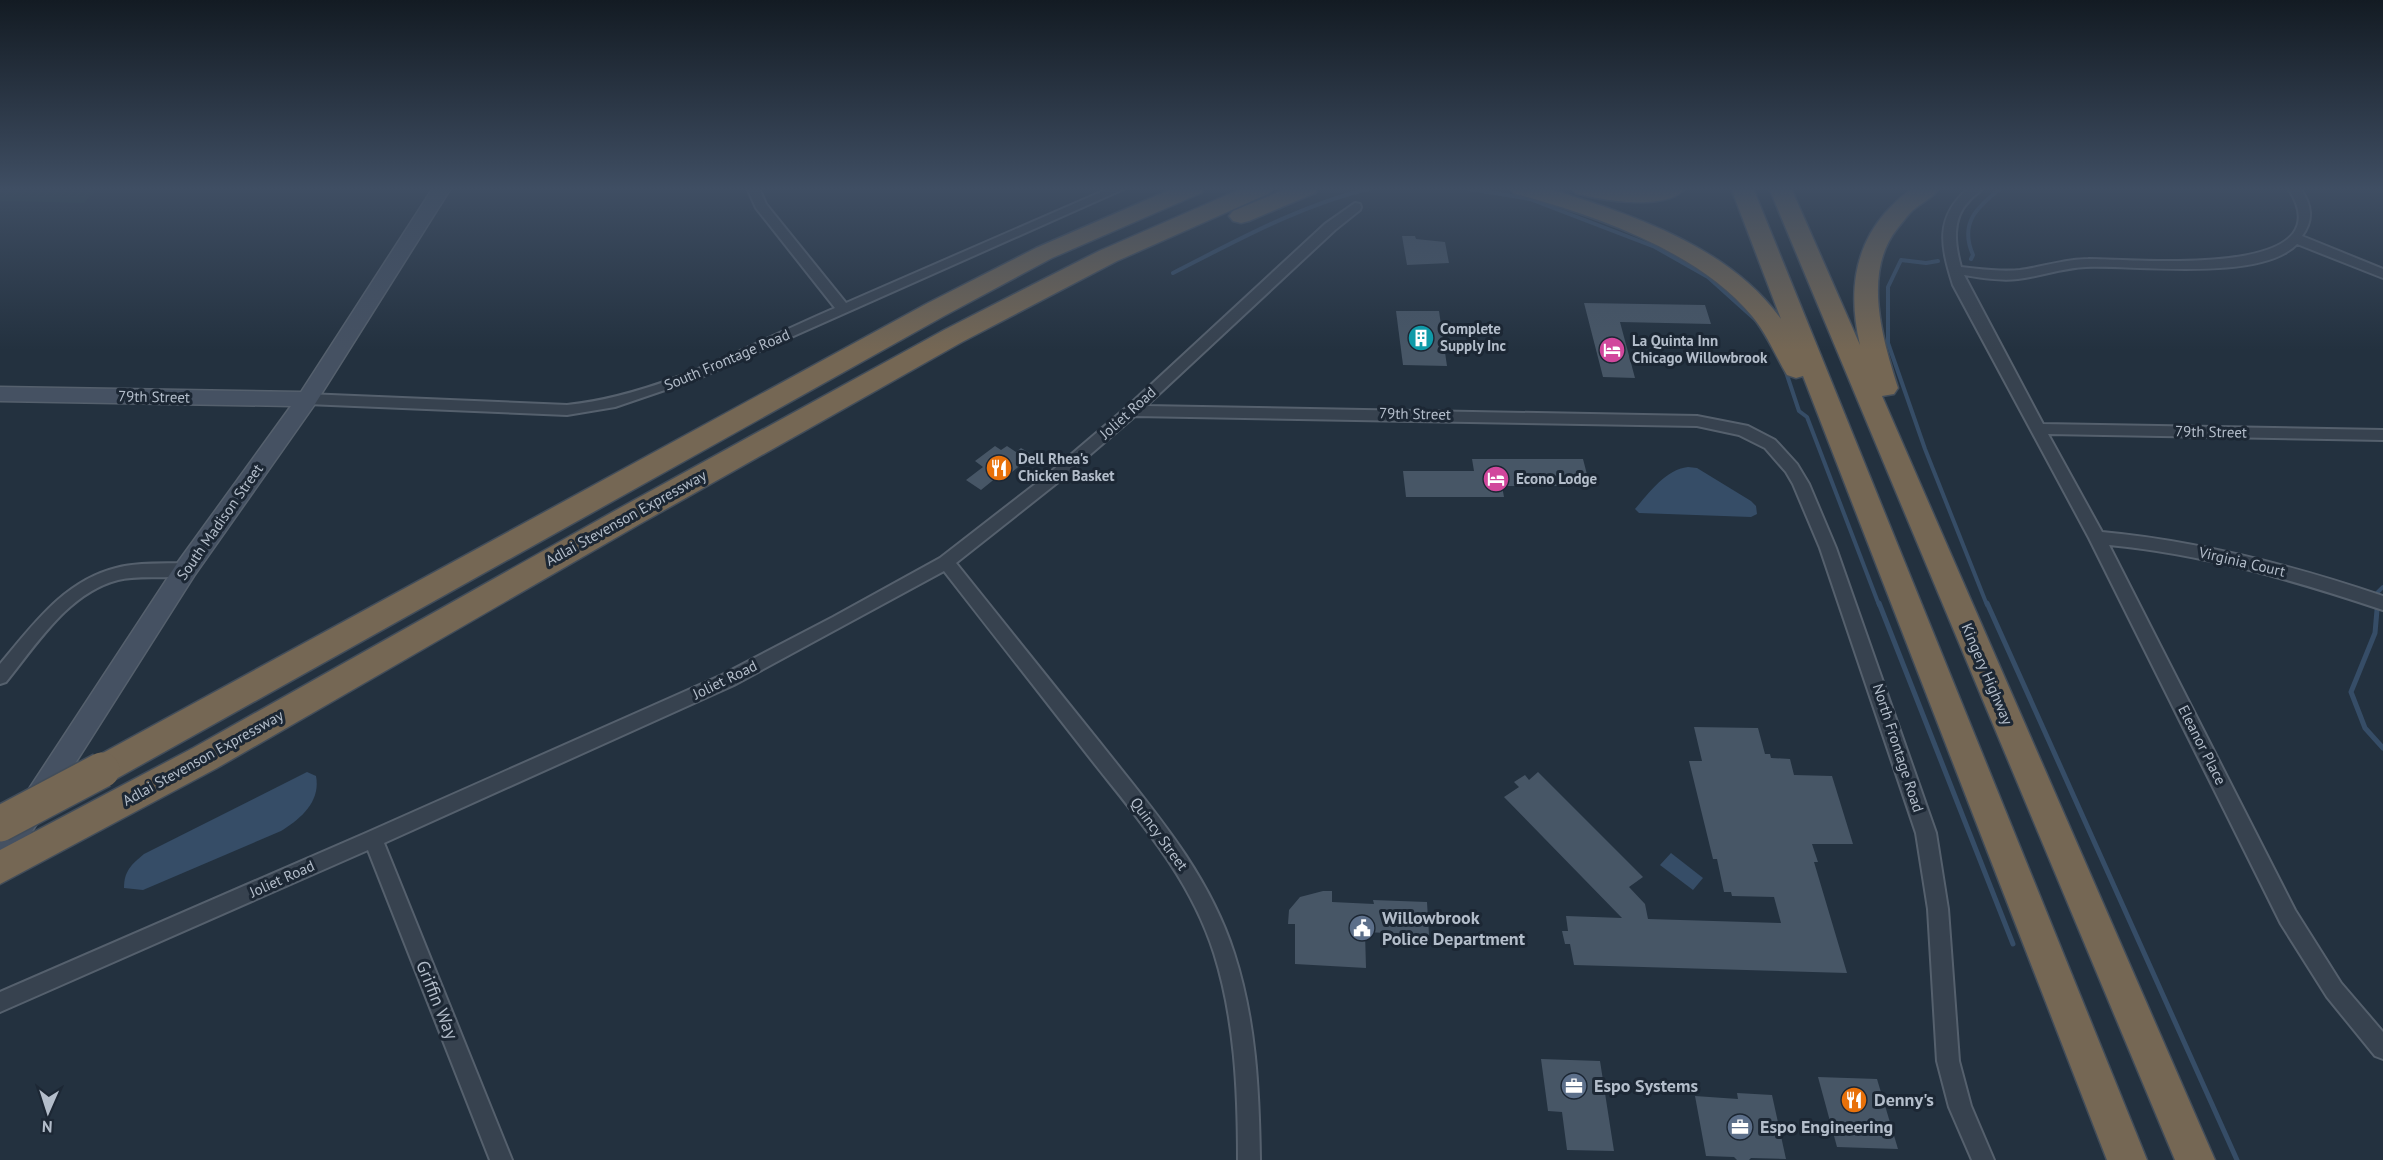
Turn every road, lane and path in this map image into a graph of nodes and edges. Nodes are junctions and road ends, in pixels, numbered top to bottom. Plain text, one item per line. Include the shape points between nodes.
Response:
1 (407, 242) edge
2 (790, 242) edge
3 (996, 242) edge
4 (1063, 242) edge
5 (1069, 242) edge
6 (1139, 242) edge
7 (1177, 242) edge
8 (1314, 242) edge
9 (1664, 242) edge
10 (1763, 242) edge
11 (1803, 242) edge
12 (1878, 242) edge
13 (1948, 242) edge
14 (2292, 242) edge
15 (2305, 242) edge
16 (1044, 253) junction
17 (1954, 270) junction
18 (2383, 274) edge
19 (843, 309) junction
20 (954, 336) junction
21 (0, 394) edge
22 (307, 399) junction
23 (1132, 411) junction
24 (1697, 421) joint
25 (2040, 429) junction
26 (2383, 435) edge
27 (1867, 506) junction
28 (1916, 507) junction
29 (2097, 538) junction
30 (946, 562) junction
31 (186, 569) junction
32 (2383, 603) edge
33 (0, 677) edge
34 (0, 824) edge
35 (373, 839) junction
36 (0, 857) edge
37 (0, 868) edge
38 (0, 1002) edge
39 (2383, 1048) edge
40 (1984, 1156) edge
41 (501, 1160) edge
42 (1249, 1160) edge
43 (2127, 1160) edge
44 (2195, 1160) edge

1 - 22 street, South Madison Street
2 - 19 street
3 - 19 street, South Frontage Road
4 - 16 highway
5 - 16 highway
6 - 20 highway, Adlai Stevenson Expressway
7 - 20 highway via 997,325
8 - 23 street, Joliet Road
9 - 27 highway via 1704,263 1760,308 1787,347 1815,416
10 - 27 highway
11 - 28 highway, Kingery Highway
12 - 28 highway via 1869,259 1864,286 1873,351
13 - 17 street
14 - 17 street via 2275,254 2232,263 2083,263 2008,276
15 - 18 street
16 - 34 highway, bridge
17 - 25 street
19 - 22 street, South Frontage Road via 692,376 594,408 476,408
20 - 37 highway, Adlai Stevenson Expressway via 205,758
21 - 22 street, 79th Street
22 - 31 street, South Madison Street
23 - 24 street, 79th Street
23 - 30 street, Joliet Road
24 - 40 street, North Frontage Road via 1743,430 1770,444 1792,468 1825,538 1926,833 1938,909 1948,1061 1960,1107
25 - 26 street, 79th Street
25 - 29 street, Eleanor Place
27 - 43 highway
28 - 44 highway, Kingery Highway
29 - 32 street, Virginia Court via 2217,554
29 - 39 street, Eleanor Place via 2288,917 2334,990
30 - 35 street, Joliet Road via 728,680
30 - 42 street, Quincy Street via 1154,825 1204,902 1227,961 1243,1028 1249,1090
31 - 33 street via 117,574 79,589 62,603
31 - 36 street, South Madison Street
35 - 38 street, Joliet Road
35 - 41 street, Griffin Way

